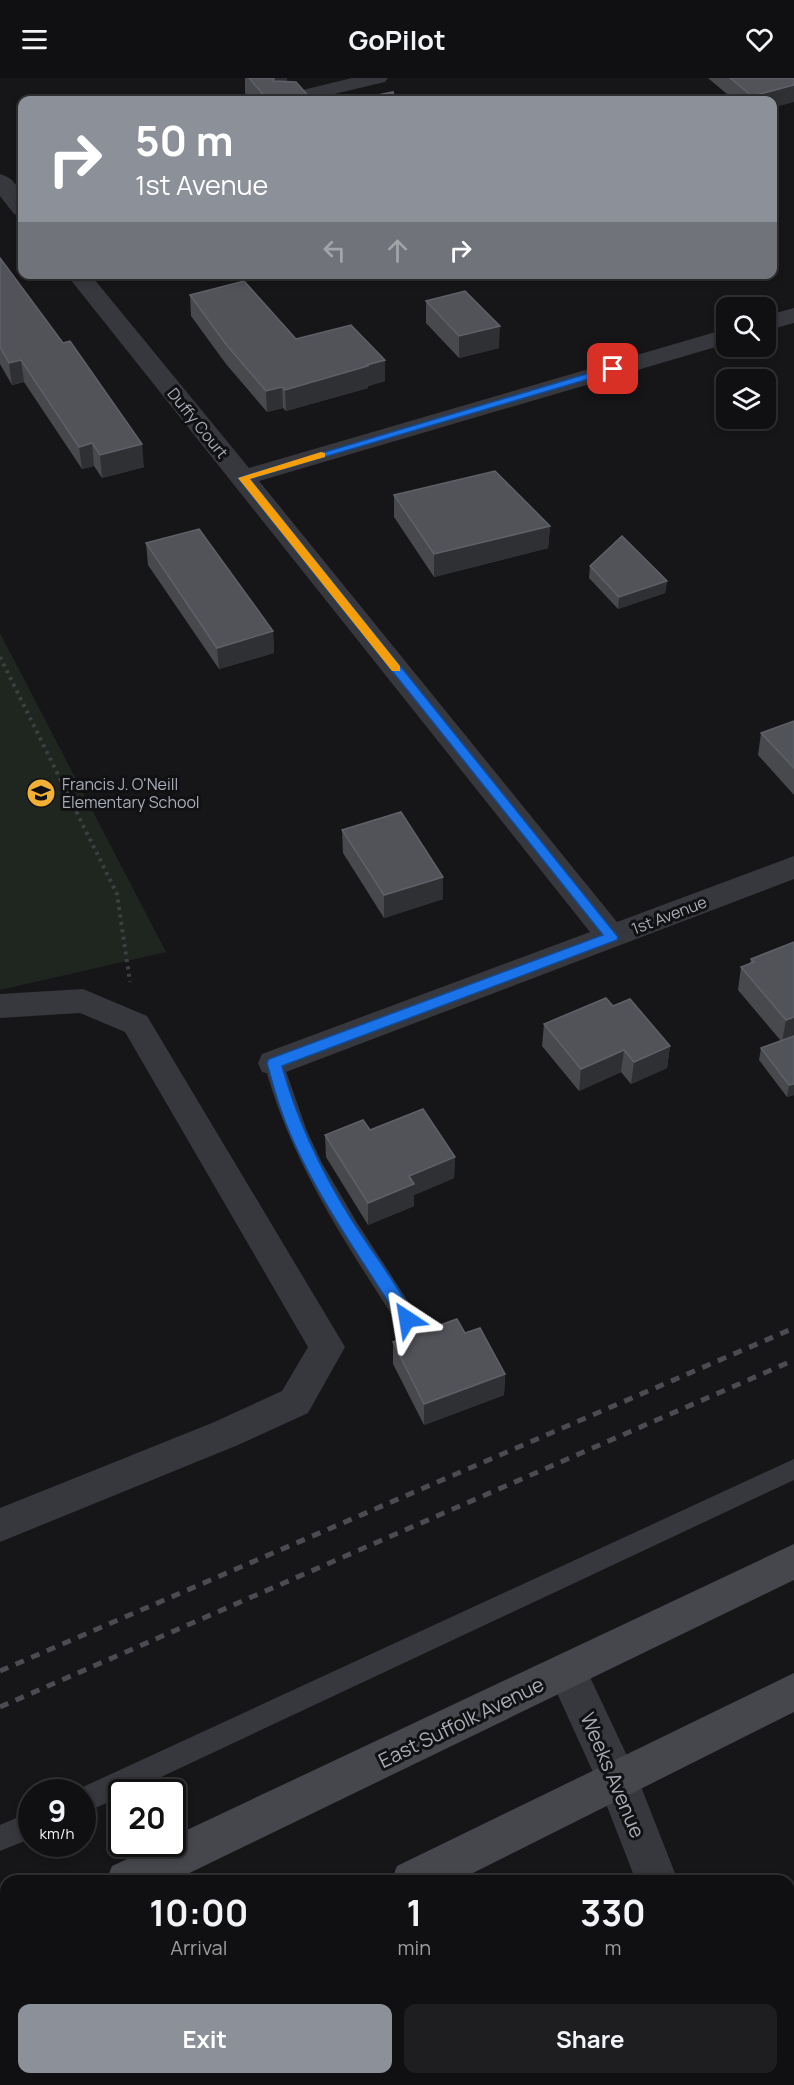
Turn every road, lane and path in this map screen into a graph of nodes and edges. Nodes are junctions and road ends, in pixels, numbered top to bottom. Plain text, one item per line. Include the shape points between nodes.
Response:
1 (378, 78) edge
2 (302, 96) edge
3 (4, 173) edge
4 (18, 200) edge
5 (81, 279) edge
6 (794, 315) edge
7 (776, 321) edge
8 (716, 339) edge
9 (243, 478) junction
10 (0, 657) edge
11 (794, 867) edge
12 (612, 937) junction
13 (0, 1006) edge
14 (136, 1024) junction
15 (274, 1063) joint
16 (407, 1319) dead end
17 (794, 1469) edge
18 (0, 1525) edge
19 (794, 1561) edge
20 (567, 1671) junction
21 (794, 1692) edge
22 (617, 1779) junction
23 (96, 1794) edge
24 (18, 1830) edge
25 (0, 1838) edge
26 (140, 1875) edge
27 (424, 1875) edge
28 (655, 1875) edge

1 - 2 street
3 - 4 street
5 - 9 street, Duffy Court
6 - 7 street
8 - 9 street
9 - 12 street, Duffy Court
10 - 14 path via 117,894
11 - 12 street, 1st Avenue
12 - 15 street, 1st Avenue
13 - 14 street via 83,1001
14 - 18 street via 327,1347 295,1402
15 - 16 lane via 287,1109 309,1158
17 - 23 lane
19 - 20 main road, East Suffolk Avenue
20 - 22 street, Weeks Avenue
20 - 26 main road, East Suffolk Avenue
21 - 22 main road
22 - 27 main road
22 - 28 street, Weeks Avenue
24 - 25 lane

